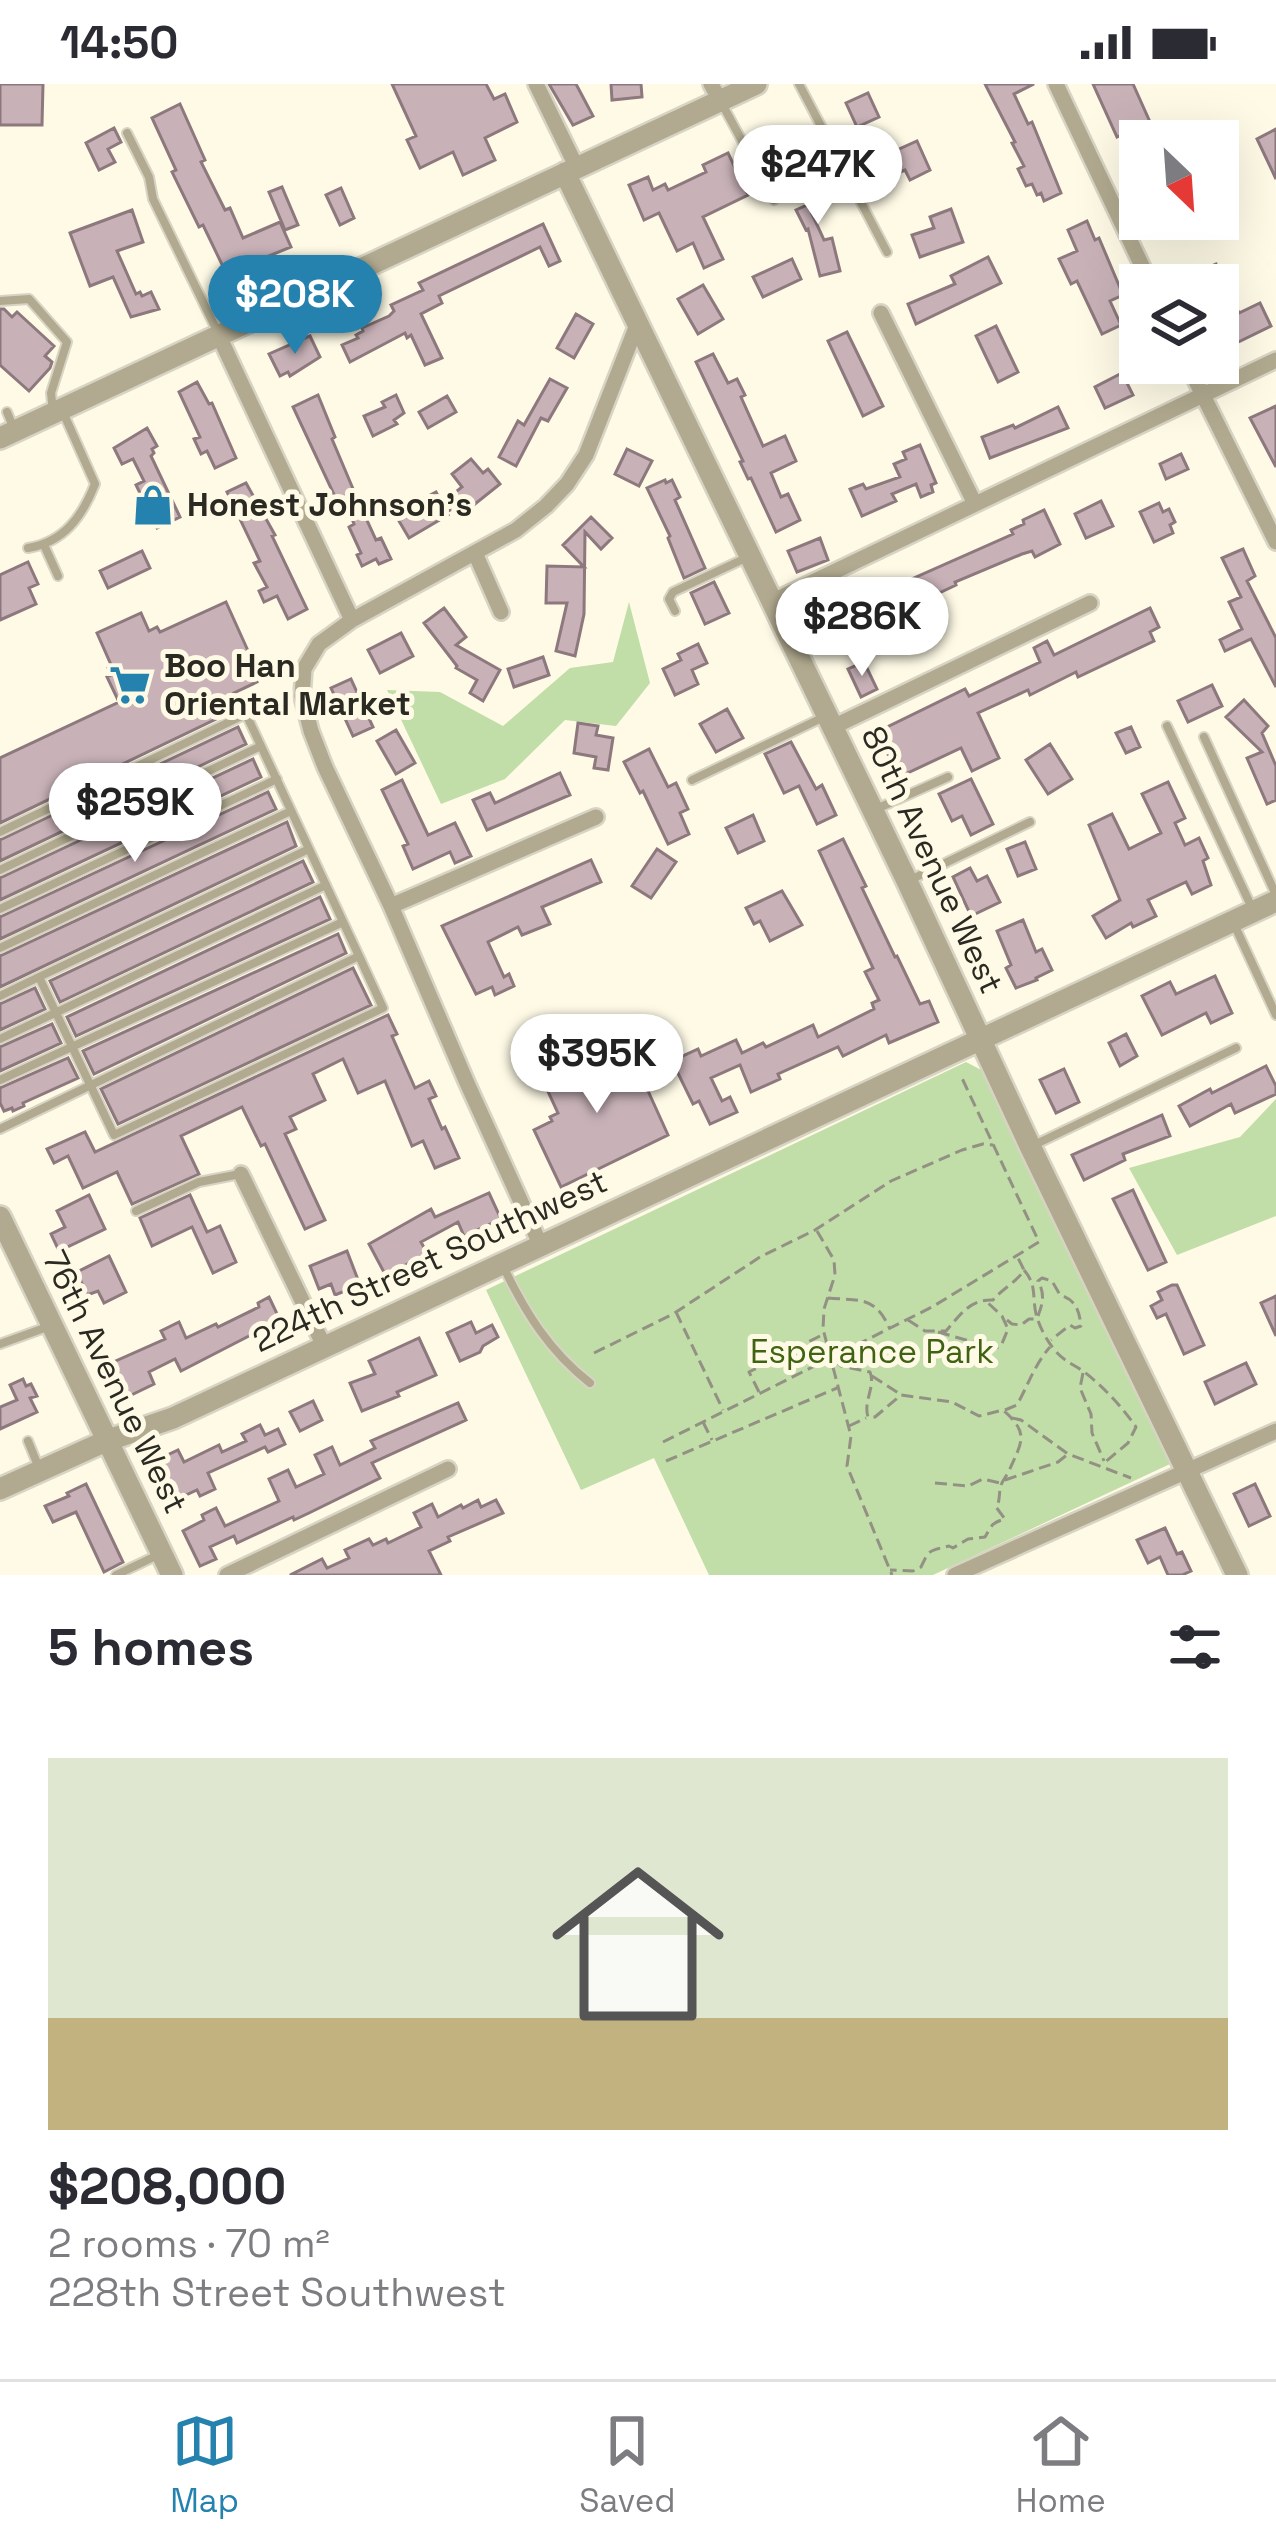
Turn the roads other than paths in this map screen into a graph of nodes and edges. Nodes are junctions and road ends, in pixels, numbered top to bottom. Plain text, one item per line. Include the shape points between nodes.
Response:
1 (536, 84) edge
2 (756, 84) edge
3 (799, 84) edge
4 (1055, 84) edge
5 (716, 93) edge
6 (127, 133) dead end
7 (571, 171) junction
8 (773, 200) dead end
9 (887, 252) dead end
10 (1141, 264) edge
11 (0, 301) edge
12 (881, 313) dead end
13 (637, 325) junction
14 (219, 336) junction
15 (1276, 360) edge
16 (1197, 384) edge
17 (1202, 395) junction
18 (57, 410) junction
19 (7, 427) edge
20 (975, 504) junction
21 (1276, 542) edge
22 (44, 545) junction
23 (28, 548) dead end
24 (475, 553) junction
25 (749, 557) junction
26 (58, 576) dead end
27 (771, 602) junction
28 (1090, 603) dead end
29 (675, 611) dead end
30 (501, 612) dead end
31 (352, 620) junction
32 (830, 722) junction
33 (1166, 727) dead end
34 (1204, 737) dead end
35 (261, 746) junction
36 (948, 777) dead end
37 (277, 779) junction
38 (692, 780) dead end
39 (291, 811) junction
40 (873, 811) junction
41 (596, 817) dead end
42 (1030, 822) dead end
43 (0, 832) edge
44 (309, 849) junction
45 (0, 870) edge
46 (907, 881) junction
47 (326, 884) junction
48 (1276, 898) edge
49 (391, 905) junction
50 (0, 909) edge
51 (1243, 916) junction
52 (343, 922) junction
53 (0, 948) edge
54 (359, 956) junction
55 (39, 977) junction
56 (0, 996) edge
57 (56, 1013) junction
58 (1276, 1015) edge
59 (0, 1039) edge
60 (981, 1040) junction
61 (71, 1047) junction
62 (1235, 1048) dead end
63 (0, 1080) edge
64 (90, 1086) junction
65 (0, 1129) edge
66 (1030, 1147) junction
67 (242, 1174) joint
68 (136, 1211) dead end
69 (0, 1217) edge
70 (541, 1246) junction
71 (502, 1264) junction
72 (51, 1325) junction
73 (0, 1344) edge
74 (324, 1346) junction
75 (590, 1383) dead end
76 (1276, 1430) edge
77 (106, 1441) junction
78 (28, 1442) dead end
79 (83, 1452) junction
80 (448, 1469) dead end
81 (41, 1471) junction
82 (1188, 1471) junction
83 (126, 1482) junction
84 (0, 1490) edge
85 (161, 1553) junction
86 (116, 1575) edge
87 (172, 1575) edge
88 (227, 1575) edge
89 (956, 1575) edge
90 (1237, 1575) edge

1 - 7 street
2 - 5 street
3 - 9 lane
4 - 10 street
5 - 7 street
5 - 8 lane
6 - 14 lane
7 - 13 street, 80th Avenue West
7 - 14 street
11 - 18 lane via 29,299 67,342 51,393
12 - 20 street
13 - 24 street via 586,454 566,484 516,530
13 - 25 street, 80th Avenue West
14 - 18 street
14 - 31 street
15 - 17 street
16 - 17 street
17 - 20 street
17 - 21 street
18 - 19 street
18 - 22 lane via 94,484 74,524
20 - 27 street
22 - 23 lane
22 - 26 lane
24 - 30 street
24 - 31 street
25 - 27 street, 80th Avenue West
25 - 29 lane via 673,592
27 - 32 street, 80th Avenue West
28 - 32 street
31 - 49 street via 319,644 304,669 302,696
32 - 38 lane
32 - 40 street, 80th Avenue West
33 - 51 lane
34 - 48 lane
35 - 37 lane
35 - 43 lane via 247,714
35 - 45 lane
36 - 40 lane
37 - 39 lane
37 - 50 lane
39 - 44 lane
39 - 53 lane
40 - 46 street, 80th Avenue West
41 - 49 street
42 - 46 lane
44 - 47 lane
44 - 55 lane
46 - 60 street, 80th Avenue West
47 - 52 lane
47 - 57 lane
48 - 51 street, 224th Street Southwest
49 - 70 street
51 - 58 lane
51 - 60 street, 224th Street Southwest
52 - 54 lane
52 - 61 lane
54 - 64 lane
54 - 64 lane via 383,1008 114,1135
55 - 56 lane
55 - 57 lane
57 - 59 lane
57 - 61 lane
60 - 66 street, 80th Avenue West
60 - 70 street, 224th Street Southwest
61 - 63 lane
61 - 64 lane
62 - 66 lane
64 - 65 lane
66 - 82 street, 80th Avenue West
67 - 68 lane via 200,1182
67 - 74 street
69 - 72 street, 76th Avenue West
70 - 71 street, 224th Street Southwest
71 - 74 street, 224th Street Southwest
71 - 75 lane via 551,1348
72 - 73 lane
72 - 77 street, 76th Avenue West
74 - 77 street, 224th Street Southwest
76 - 82 street
77 - 79 street, 224th Street Southwest
77 - 83 street, 76th Avenue West
78 - 81 lane
79 - 81 street, 224th Street Southwest
79 - 83 street
80 - 88 street
81 - 84 street, 224th Street Southwest
82 - 89 street
82 - 90 street, 80th Avenue West
83 - 85 street, 76th Avenue West
85 - 86 lane
85 - 87 street, 76th Avenue West

